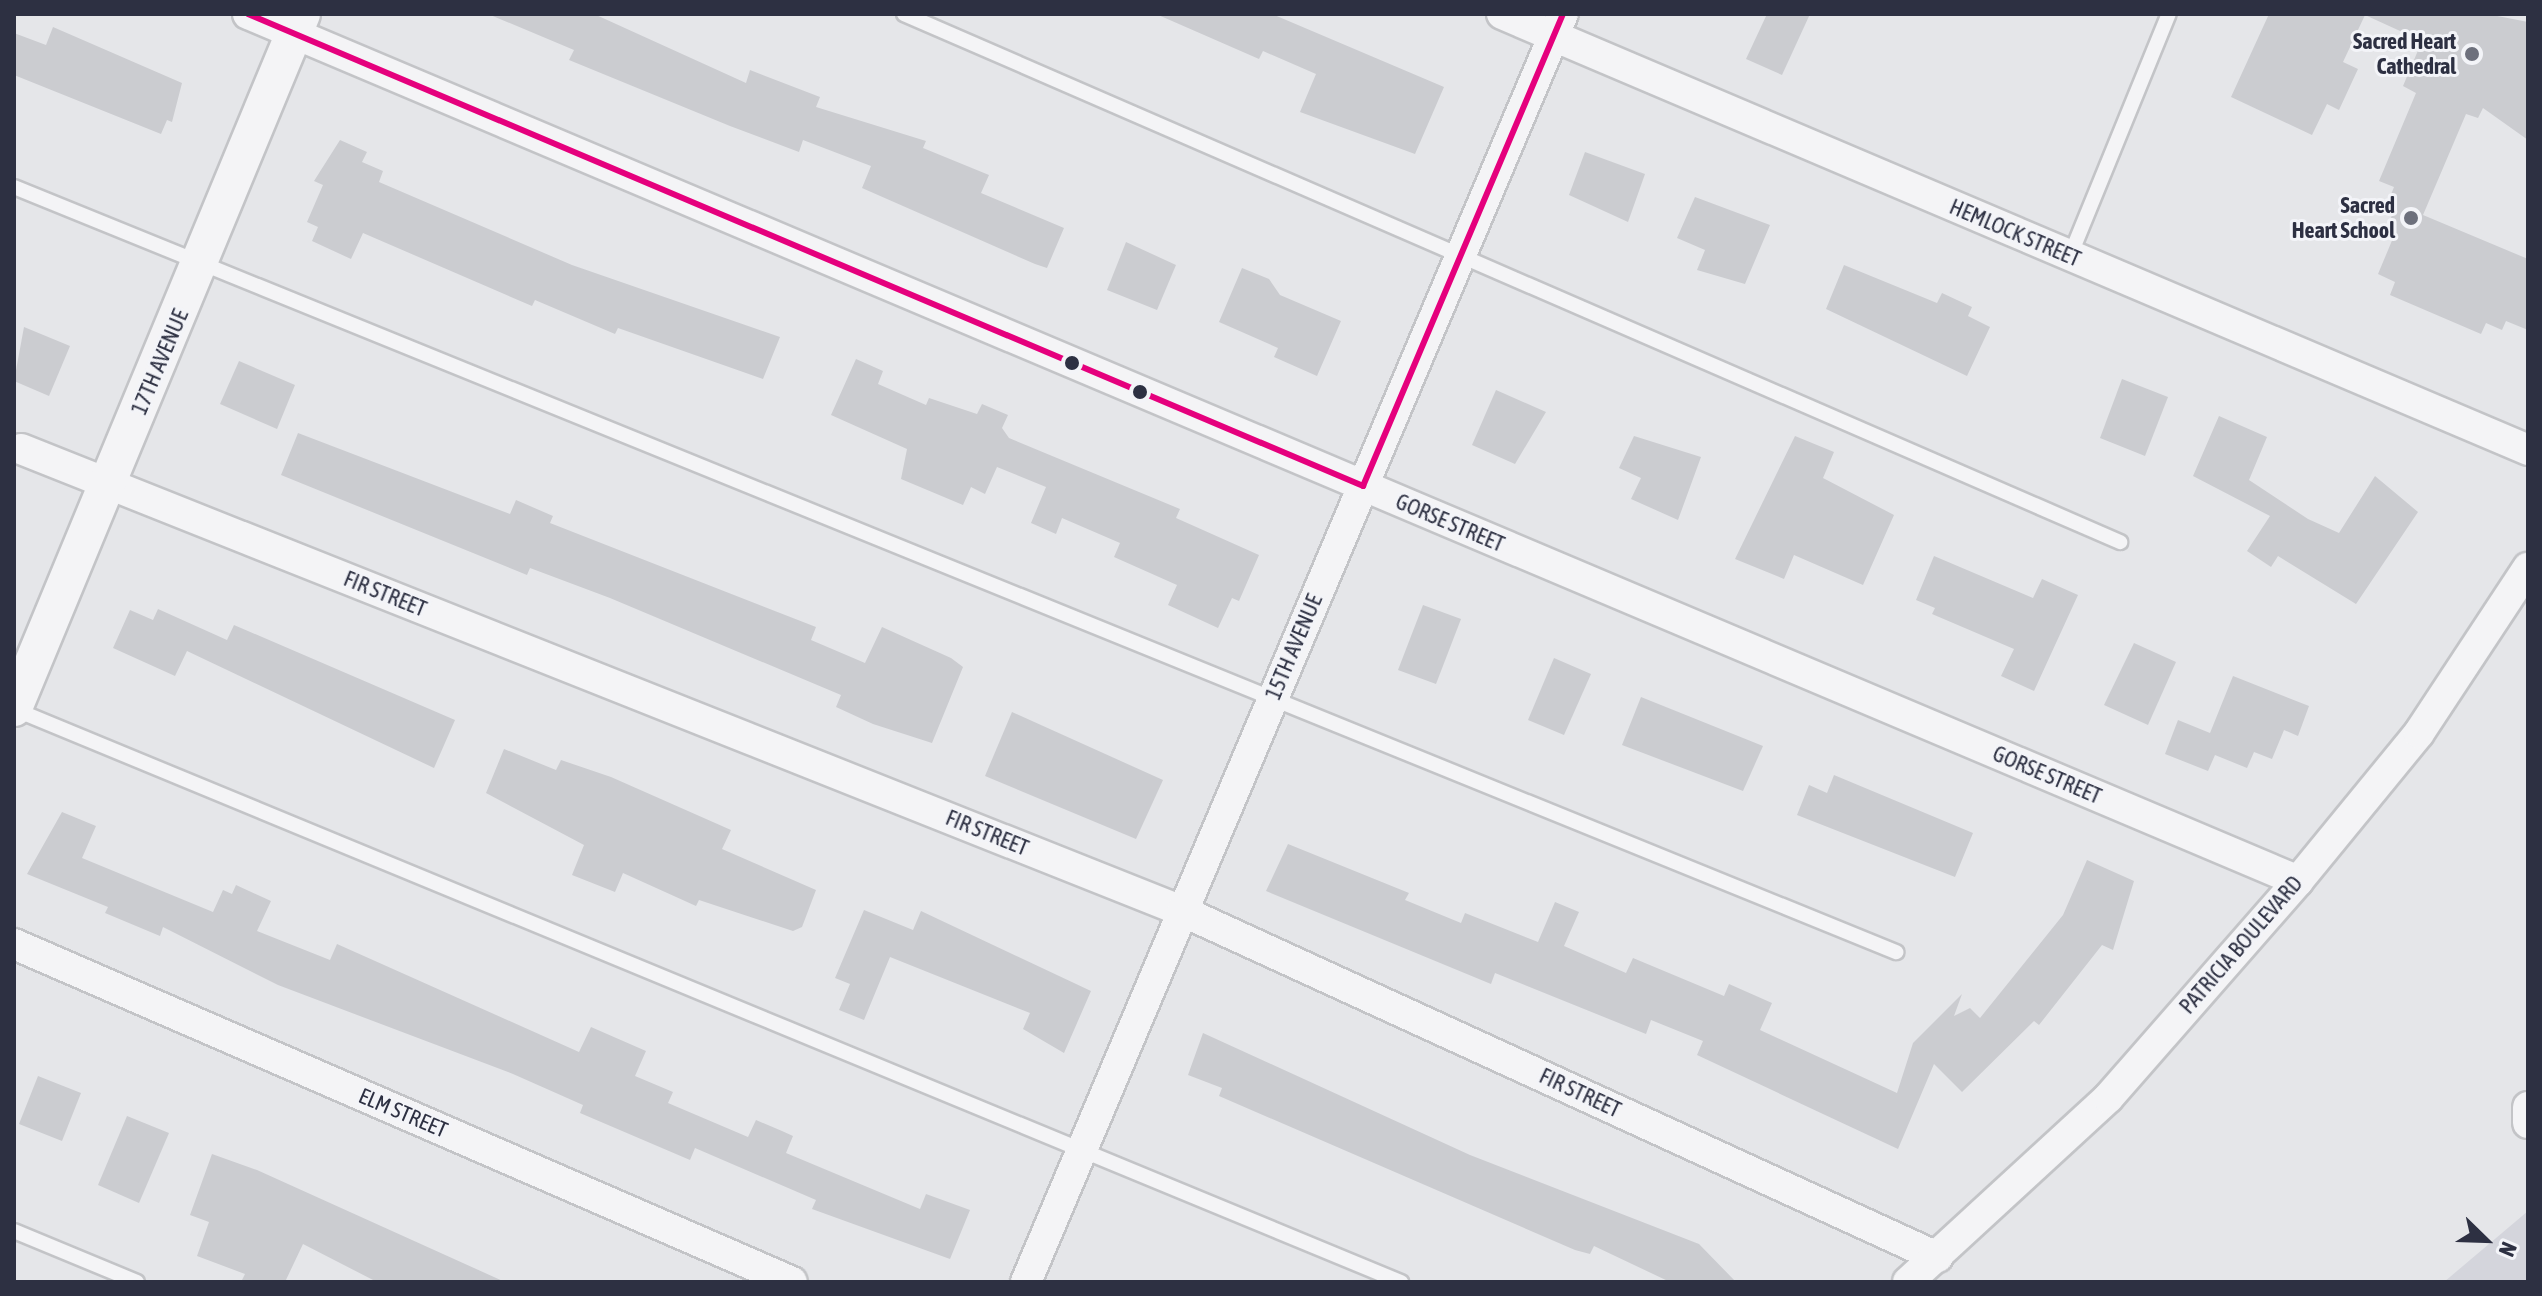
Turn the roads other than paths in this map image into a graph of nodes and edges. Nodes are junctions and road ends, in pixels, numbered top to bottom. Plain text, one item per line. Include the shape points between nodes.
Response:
1 (248, 14) edge
2 (904, 14) edge
3 (1502, 14) edge
4 (2164, 15) edge
5 (298, 24) edge
6 (1559, 25) edge
7 (14, 187) edge
8 (1460, 252) junction
9 (2070, 256) junction
10 (201, 265) junction
11 (21, 449) dead end
12 (2528, 450) edge
13 (109, 484) junction
14 (1363, 486) junction
15 (2120, 542) dead end
16 (2528, 568) edge
17 (1273, 694) junction
18 (14, 709) edge
19 (2298, 881) junction
20 (1182, 911) junction
21 (14, 944) edge
22 (1896, 952) dead end
23 (2528, 1107) edge
24 (2528, 1123) edge
25 (1081, 1151) junction
26 (14, 1231) edge
27 (1937, 1257) junction
28 (137, 1282) edge
29 (792, 1282) edge
30 (1026, 1282) edge
31 (1401, 1282) edge
32 (1908, 1282) edge

1 - 5 street, GORSE STREET
2 - 8 lane
3 - 6 street, HEMLOCK STREET
4 - 9 lane
5 - 10 street, 17TH AVENUE
5 - 14 street, GORSE STREET
6 - 8 street, 15TH AVENUE
6 - 9 street, HEMLOCK STREET
7 - 10 lane
8 - 14 street, 15TH AVENUE
8 - 15 lane
9 - 12 street, HEMLOCK STREET
10 - 13 street, 17TH AVENUE
10 - 17 lane
11 - 13 street, FIR STREET
13 - 18 street, 17TH AVENUE
13 - 20 street, FIR STREET
14 - 17 street, 15TH AVENUE
14 - 19 street, GORSE STREET
16 - 19 street, PATRICIA BOULEVARD via 2419,733
17 - 20 street, 15TH AVENUE
17 - 22 lane
18 - 25 lane
19 - 27 street, PATRICIA BOULEVARD via 2108,1098
20 - 25 street, 15TH AVENUE
20 - 27 street, FIR STREET
21 - 29 street, ELM STREET
23 - 24 street
25 - 30 street, 15TH AVENUE
25 - 31 lane
26 - 28 lane
27 - 32 street, PATRICIA BOULEVARD

